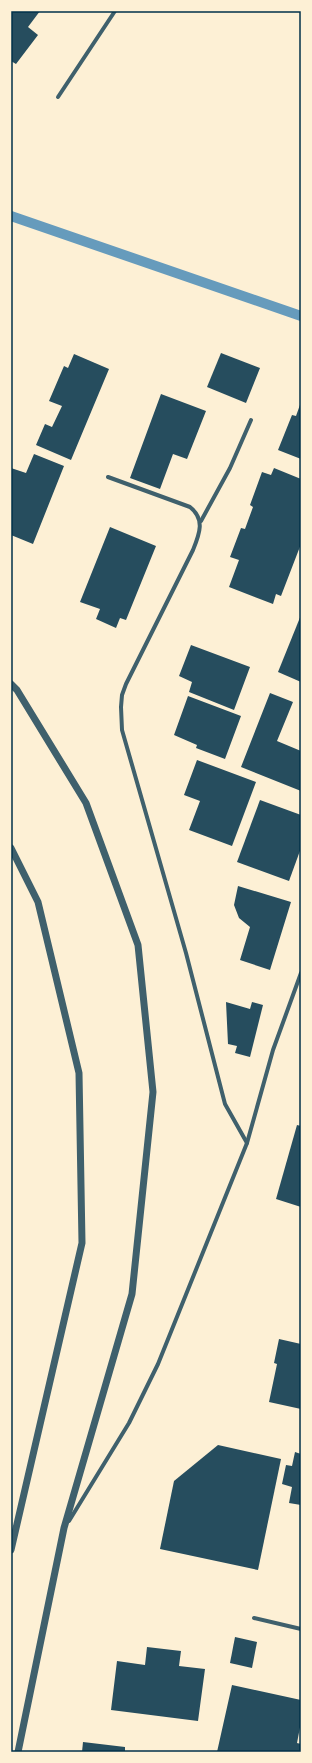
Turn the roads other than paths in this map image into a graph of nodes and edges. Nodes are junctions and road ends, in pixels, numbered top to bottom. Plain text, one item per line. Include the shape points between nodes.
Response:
1 (115, 11) edge
2 (58, 97) dead end
3 (251, 420) dead end
4 (108, 477) dead end
5 (201, 521) junction
6 (11, 684) edge
7 (11, 848) edge
8 (301, 973) edge
9 (247, 1143) junction
10 (64, 1528) junction
11 (11, 1550) edge
12 (254, 1618) dead end
13 (301, 1629) edge
14 (18, 1752) edge

1 - 2 street
3 - 5 street via 230,468
4 - 5 street via 190,507 197,512
5 - 9 street via 200,534 193,550 124,690 121,707 122,730 186,953 225,1104
6 - 10 street via 86,803 138,945 152,1092 132,1294
7 - 11 street via 38,902 79,1073 82,1243
8 - 9 street via 273,1050
9 - 10 street via 158,1364 129,1423
10 - 14 street
12 - 13 street

